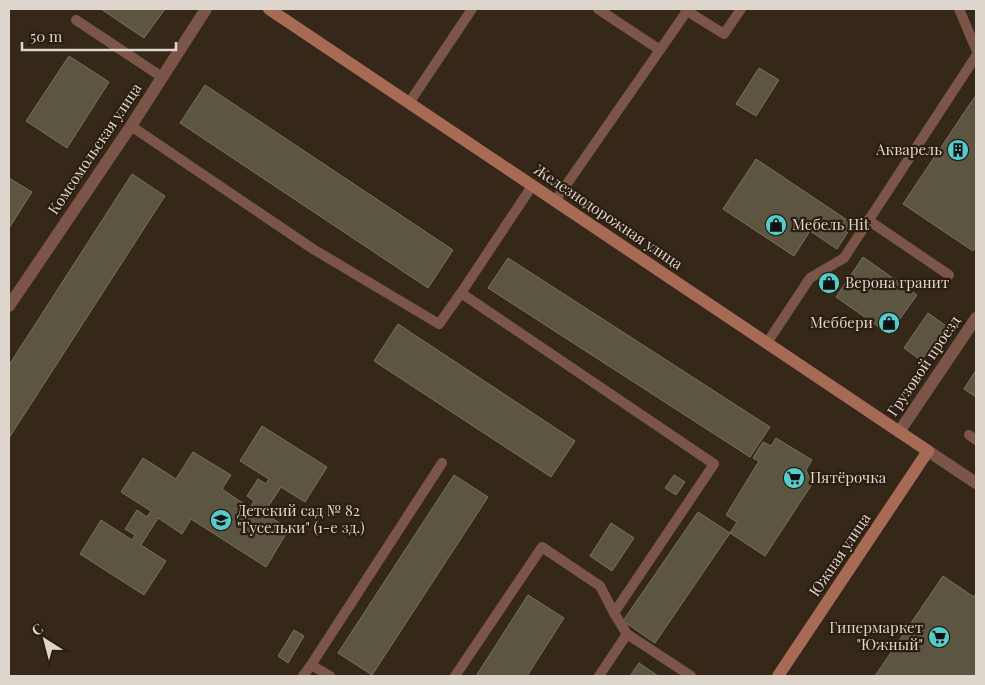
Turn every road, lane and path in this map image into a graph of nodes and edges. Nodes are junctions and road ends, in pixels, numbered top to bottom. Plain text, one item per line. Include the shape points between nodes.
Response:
1 (206, 9) edge
2 (269, 9) edge
3 (472, 9) edge
4 (598, 9) edge
5 (741, 9) edge
6 (959, 9) edge
7 (686, 10) edge
8 (76, 20) dead end
9 (976, 49) edge
10 (660, 50) junction
11 (976, 56) edge
12 (162, 77) junction
13 (410, 103) junction
14 (131, 126) junction
15 (532, 186) junction
16 (554, 201) junction
17 (868, 220) junction
18 (949, 276) dead end
19 (461, 293) junction
20 (9, 306) edge
21 (976, 318) edge
22 (766, 343) junction
23 (900, 432) junction
24 (928, 451) junction
25 (442, 463) dead end
26 (976, 483) edge
27 (614, 613) junction
28 (627, 634) junction
29 (311, 665) junction
30 (303, 676) edge
31 (330, 676) edge
32 (455, 676) edge
33 (599, 676) edge
34 (690, 676) edge
35 (778, 676) edge

1 - 12 street, Комсомольская улица
2 - 13 main road, Железнодорожная улица
3 - 13 lane
4 - 10 lane
5 - 7 lane via 724,34
6 - 9 lane
7 - 10 lane
8 - 12 lane
10 - 16 lane
11 - 17 lane
12 - 14 street, Комсомольская улица
13 - 15 main road, Железнодорожная улица
14 - 19 lane via 313,249 439,324
14 - 20 street, Комсомольская улица
15 - 16 main road, Железнодорожная улица
15 - 19 lane
16 - 22 main road, Железнодорожная улица
17 - 18 lane
17 - 22 lane via 844,258 810,278
19 - 27 lane via 714,464
21 - 23 street, Грузовой проезд
22 - 23 main road, Железнодорожная улица
23 - 24 main road, Железнодорожная улица
24 - 26 street
24 - 35 main road, Южная улица
25 - 29 lane
27 - 28 lane
27 - 32 lane via 600,586 542,547
28 - 33 lane
28 - 34 lane
29 - 30 lane
29 - 31 lane

